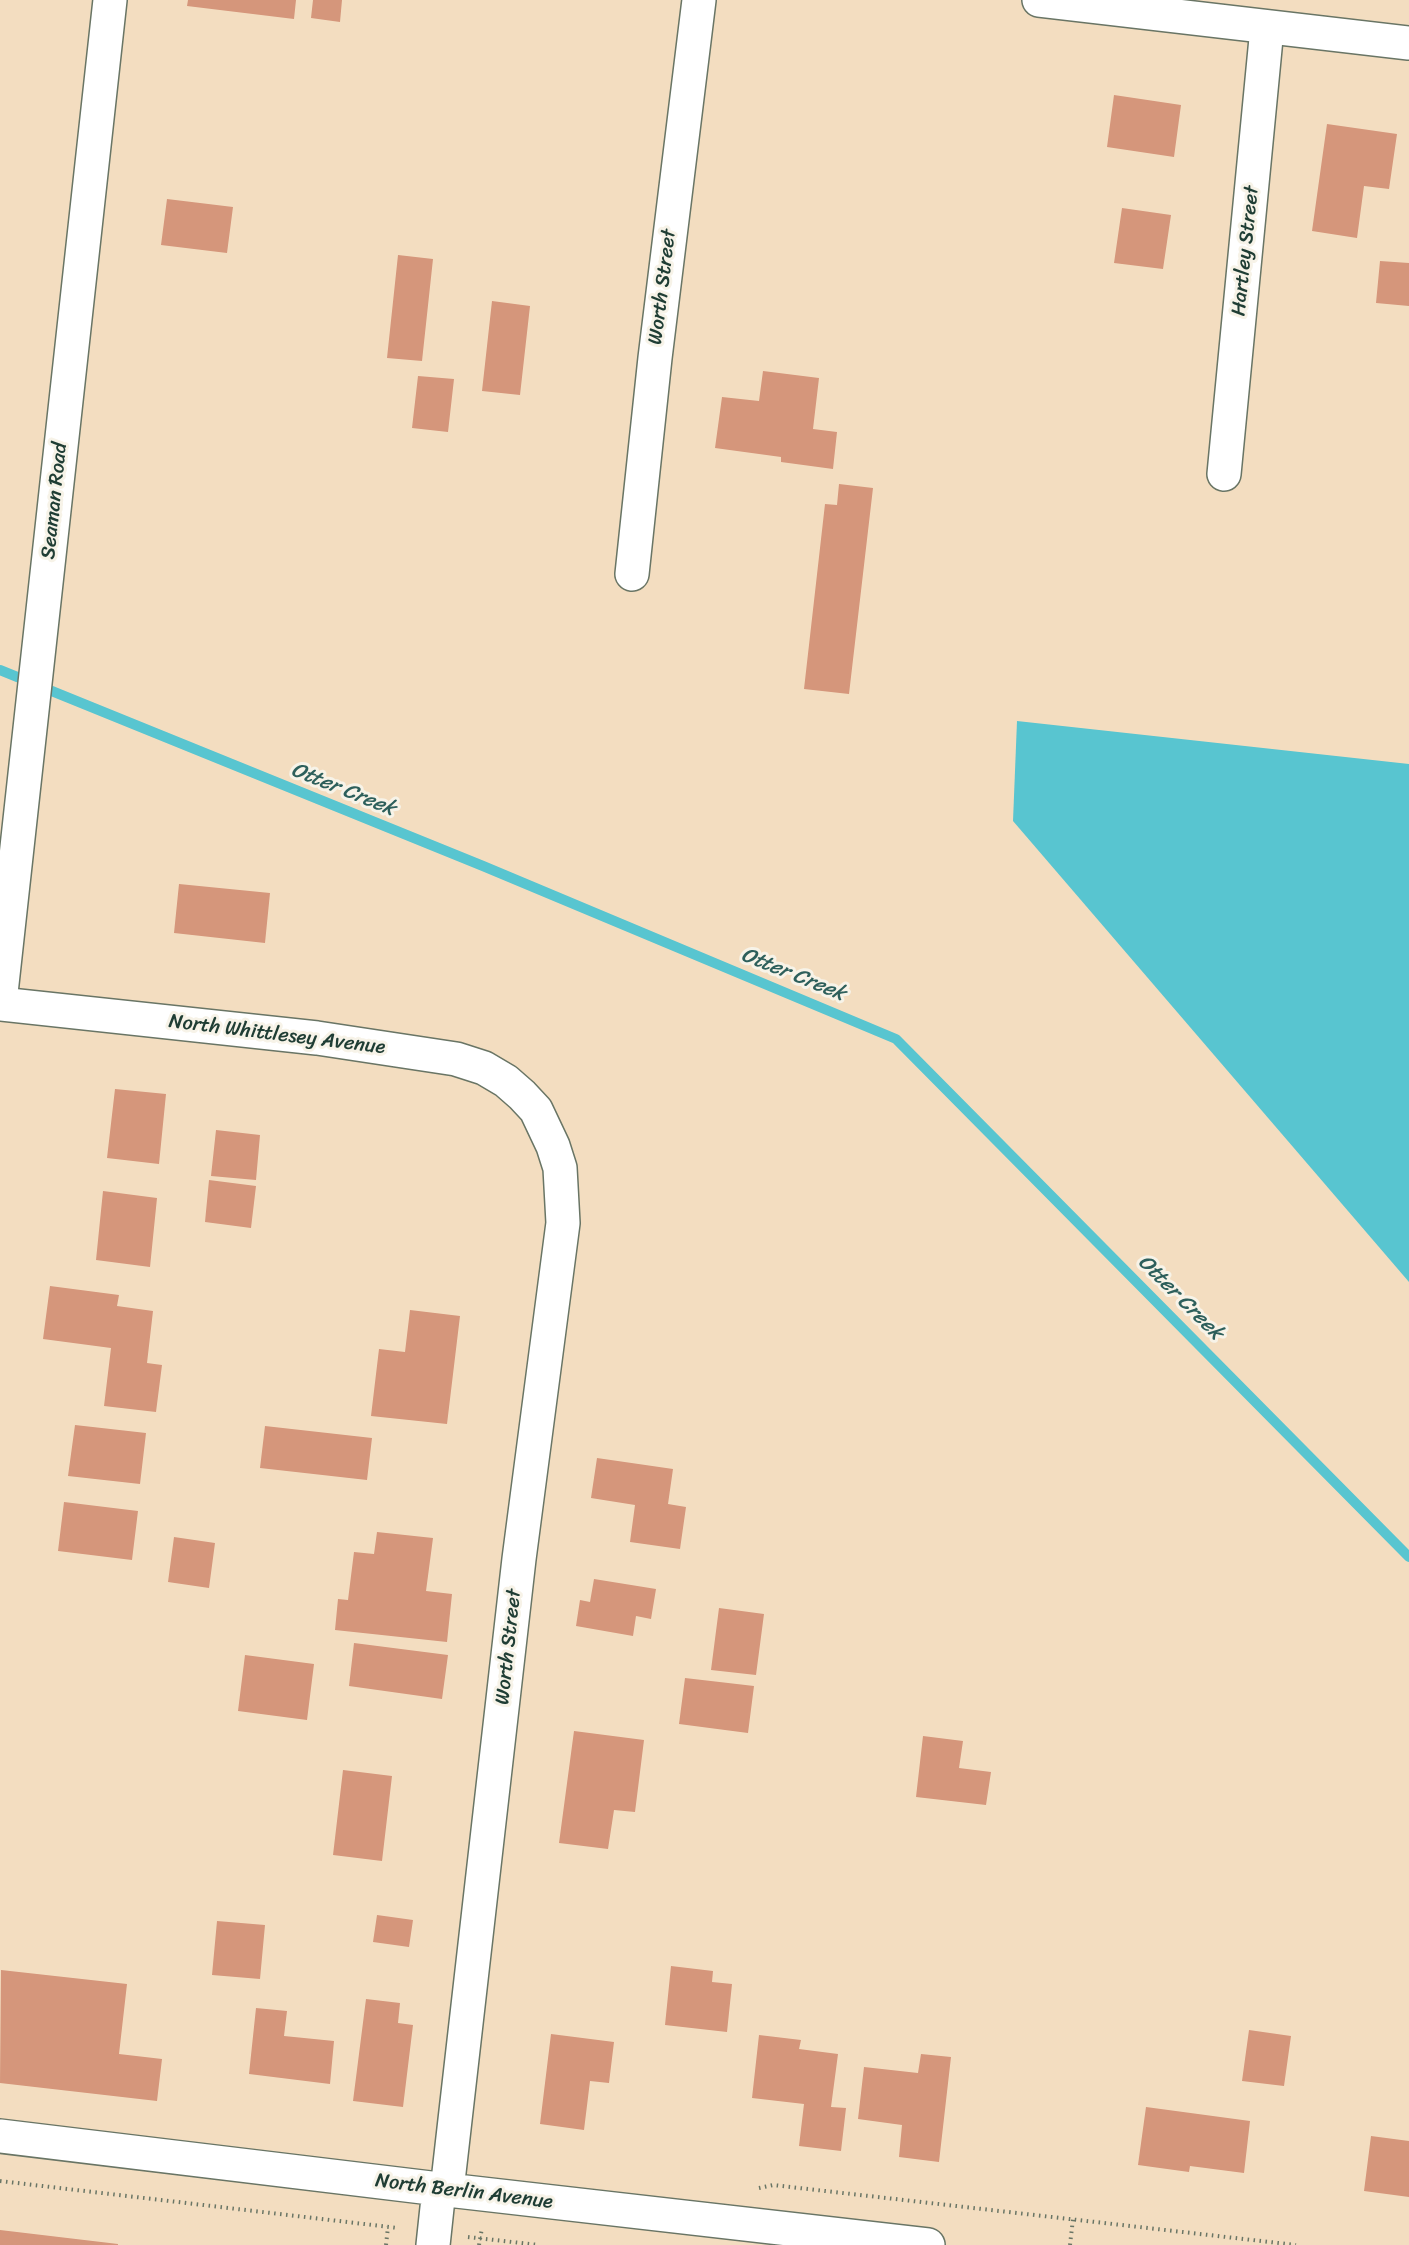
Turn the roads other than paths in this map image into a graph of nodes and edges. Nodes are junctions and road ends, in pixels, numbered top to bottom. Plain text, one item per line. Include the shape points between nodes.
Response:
1 (110, 0) edge
2 (699, 0) edge
3 (1039, 0) edge
4 (1189, 9) edge
5 (1267, 28) junction
6 (1409, 43) edge
7 (1224, 474) dead end
8 (632, 574) dead end
9 (0, 1003) edge
10 (536, 1110) joint
11 (0, 2136) edge
12 (443, 2190) junction
13 (434, 2239) edge
14 (928, 2245) edge

1 - 9 street, Seaman Road
2 - 8 street, Worth Street
3 - 4 street
4 - 5 street
5 - 6 street
5 - 7 street, Hartley Street
9 - 10 street, North Whittlesey Avenue via 425,1052 484,1068 506,1081
10 - 12 street, Worth Street via 560,1168 563,1223
11 - 12 street, North Berlin Avenue
12 - 13 street, Worth Street
12 - 14 street, North Berlin Avenue

